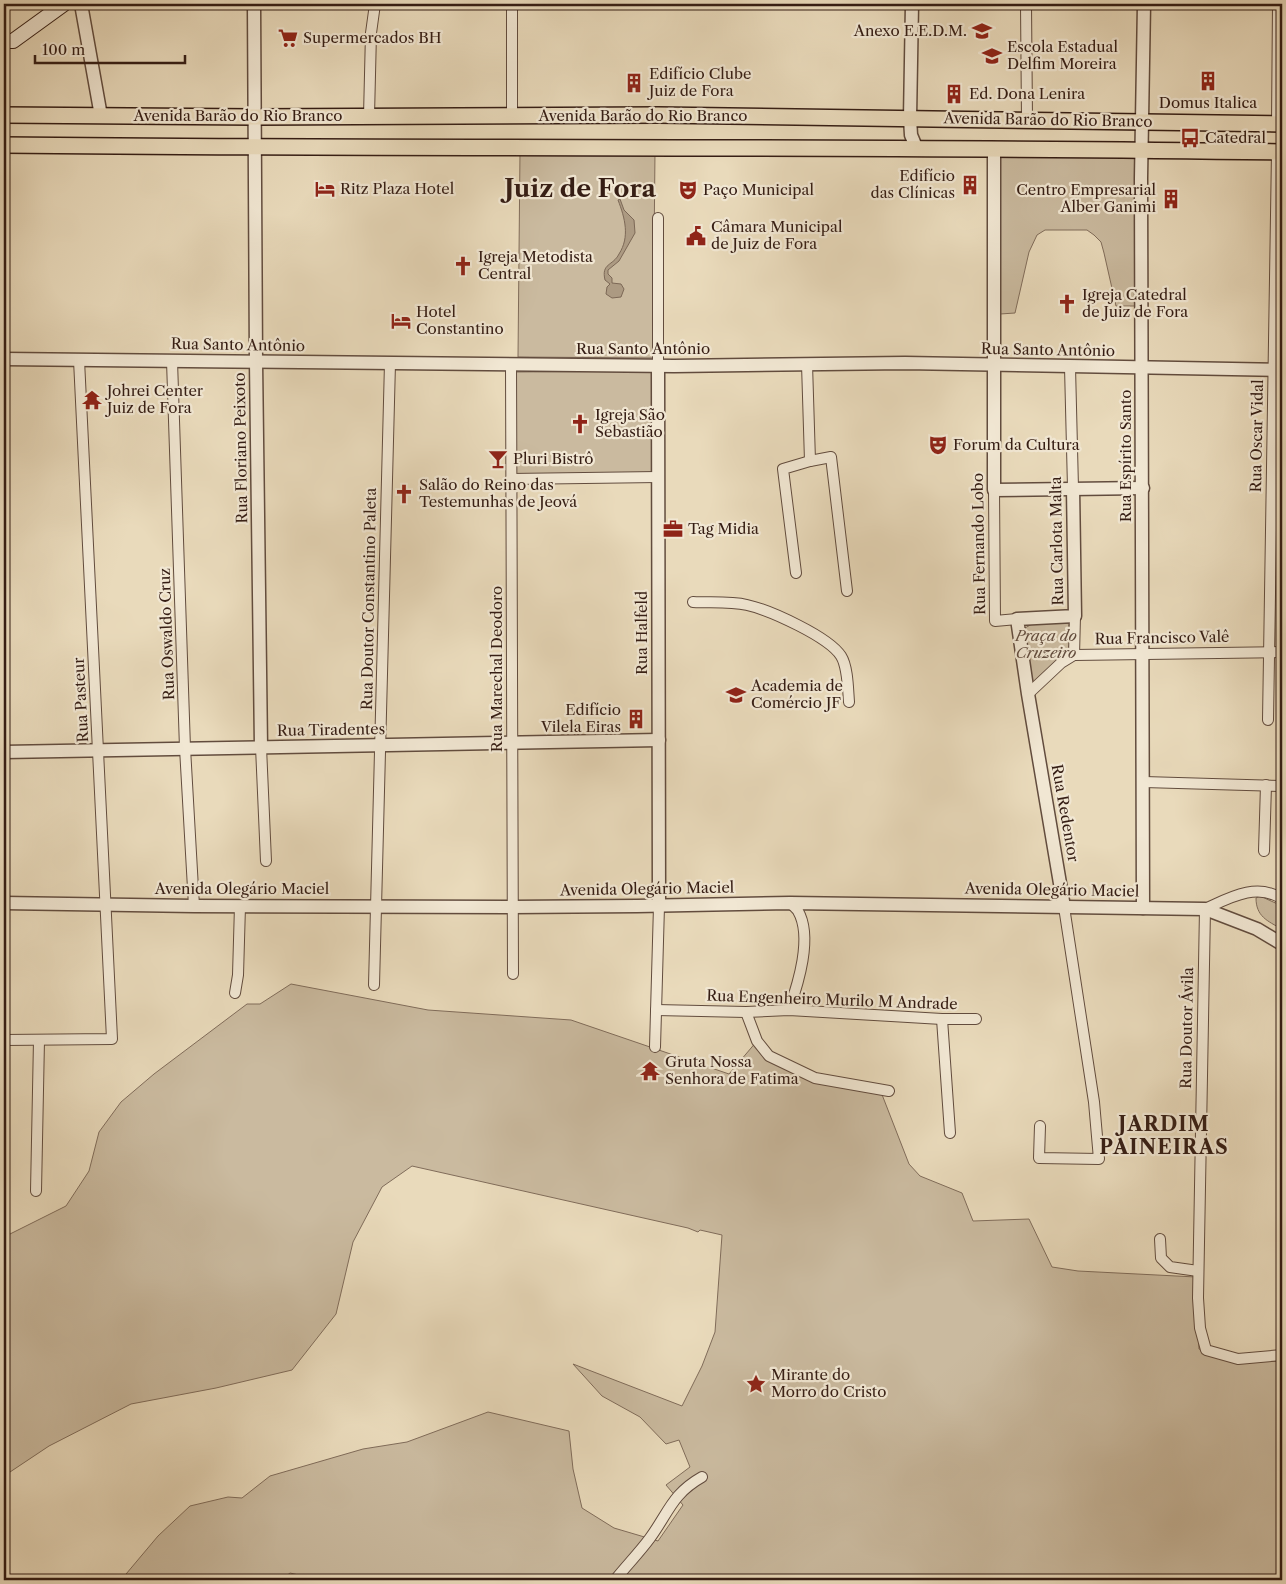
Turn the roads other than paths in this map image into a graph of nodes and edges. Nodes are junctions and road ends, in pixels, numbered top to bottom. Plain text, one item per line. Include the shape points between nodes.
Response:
1 (64, 4) edge
2 (80, 4) edge
3 (254, 4) edge
4 (375, 4) edge
5 (512, 4) edge
6 (912, 4) edge
7 (1026, 4) edge
8 (1144, 4) edge
9 (1278, 4) edge
10 (7, 43) edge
11 (4, 115) edge
12 (101, 116) junction
13 (369, 116) junction
14 (512, 116) junction
15 (255, 117) junction
16 (910, 118) junction
17 (1027, 120) junction
18 (1143, 121) junction
19 (1280, 124) edge
20 (4, 145) edge
21 (255, 148) junction
22 (916, 148) junction
23 (994, 148) junction
24 (1142, 150) junction
25 (1279, 152) edge
26 (658, 218) dead end
27 (4, 359) edge
28 (79, 360) junction
29 (172, 361) junction
30 (256, 362) junction
31 (390, 363) junction
32 (511, 364) junction
33 (807, 364) junction
34 (993, 365) junction
35 (658, 366) junction
36 (1070, 367) junction
37 (1142, 368) junction
38 (1278, 370) edge
39 (810, 461) junction
40 (658, 477) junction
41 (511, 479) junction
42 (1073, 488) junction
43 (1143, 488) junction
44 (994, 490) junction
45 (796, 573) dead end
46 (847, 591) dead end
47 (693, 602) dead end
48 (1074, 616) junction
49 (1017, 619) junction
50 (1269, 652) junction
51 (1282, 652) edge
52 (1144, 654) junction
53 (1074, 655) junction
54 (1028, 694) junction
55 (849, 702) dead end
56 (1268, 720) dead end
57 (658, 740) junction
58 (512, 742) junction
59 (380, 745) junction
60 (261, 747) junction
61 (185, 748) junction
62 (98, 750) junction
63 (4, 752) edge
64 (1144, 782) junction
65 (1266, 785) junction
66 (1282, 786) edge
67 (1264, 851) dead end
68 (266, 861) dead end
69 (1282, 899) edge
70 (4, 903) edge
71 (790, 903) junction
72 (105, 905) junction
73 (194, 906) junction
74 (240, 906) junction
75 (376, 906) junction
76 (659, 906) junction
77 (512, 907) junction
78 (1064, 907) junction
79 (1143, 908) junction
80 (1205, 909) junction
81 (1282, 944) edge
82 (512, 974) dead end
83 (374, 985) dead end
84 (234, 993) dead end
85 (656, 1010) junction
86 (789, 1010) junction
87 (746, 1012) junction
88 (942, 1018) junction
89 (976, 1019) dead end
90 (4, 1040) edge
91 (40, 1040) junction
92 (655, 1047) dead end
93 (889, 1091) dead end
94 (1040, 1126) dead end
95 (950, 1133) dead end
96 (36, 1190) dead end
97 (1160, 1239) dead end
98 (1198, 1271) junction
99 (1282, 1355) edge
100 (702, 1477) dead end
101 (616, 1580) edge

1 - 10 main road
2 - 12 street
3 - 15 street, Rua Floriano Peixoto
4 - 13 street
5 - 14 street
6 - 16 street
7 - 17 street
8 - 18 street, Rua Espírito Santo
9 - 19 street
11 - 12 main road, Avenida Barão do Rio Branco
12 - 15 main road, Avenida Barão do Rio Branco
13 - 14 main road, Avenida Barão do Rio Branco
13 - 15 main road, Avenida Barão do Rio Branco
14 - 16 main road, Avenida Barão do Rio Branco
15 - 21 street, Rua Floriano Peixoto
16 - 17 main road, Avenida Barão do Rio Branco
16 - 22 street
17 - 18 main road, Avenida Barão do Rio Branco
18 - 19 main road, Avenida Barão do Rio Branco
18 - 24 street, Rua Espírito Santo
20 - 21 main road, Avenida Barão do Rio Branco
21 - 22 main road, Avenida Barão do Rio Branco
21 - 30 street, Rua Floriano Peixoto
22 - 23 main road, Avenida Barão do Rio Branco
23 - 24 main road, Avenida Barão do Rio Branco
23 - 34 street, Rua Fernando Lobo
24 - 25 main road, Avenida Barão do Rio Branco
24 - 37 street, Rua Espírito Santo
25 - 38 street, Rua Oscar Vidal
26 - 35 street, Rua Halfeld
27 - 28 street, Rua Santo Antônio
28 - 29 street, Rua Santo Antônio
28 - 62 street, Rua Pasteur
29 - 30 street, Rua Santo Antônio
29 - 61 street, Rua Oswaldo Cruz
30 - 31 street, Rua Santo Antônio
30 - 60 street, Rua Floriano Peixoto
31 - 32 street, Rua Santo Antônio
31 - 59 street, Rua Doutor Constantino Paleta
32 - 35 street, Rua Santo Antônio
32 - 41 street, Rua Marechal Deodoro
33 - 34 street, Rua Santo Antônio
33 - 35 street, Rua Santo Antônio
33 - 39 street
34 - 36 street, Rua Santo Antônio
34 - 44 street, Rua Fernando Lobo
35 - 40 street, Rua Halfeld
36 - 37 street, Rua Santo Antônio
36 - 42 street, Rua Carlota Malta
37 - 38 street, Rua Santo Antônio
37 - 43 street, Rua Espírito Santo
38 - 50 street, Rua Oscar Vidal
39 - 45 street via 783,469
39 - 46 street via 831,457
40 - 41 street
40 - 57 street, Rua Halfeld
41 - 58 street, Rua Marechal Deodoro
42 - 43 street
42 - 44 street
42 - 48 street, Rua Carlota Malta
43 - 52 street, Rua Espírito Santo
44 - 49 street, Rua Fernando Lobo via 994,621
47 - 55 street via 746,605 780,617 827,642 842,657
48 - 49 street, Rua Fernando Lobo
48 - 53 street, Rua Carlota Malta
49 - 54 street, Rua Redentor
50 - 51 street, Rua Francisco Valê
50 - 52 street, Rua Francisco Valê
50 - 56 street, Rua Oscar Vidal
52 - 53 street, Rua Francisco Valê
52 - 64 street, Rua Espírito Santo
53 - 54 street, Rua Francisco Valê via 1060,663
54 - 78 street, Rua Redentor
57 - 58 street, Rua Tiradentes
57 - 76 street, Rua Halfeld
58 - 59 street, Rua Tiradentes
58 - 77 street, Rua Marechal Deodoro
59 - 60 street, Rua Tiradentes
59 - 75 street, Rua Doutor Constantino Paleta
60 - 61 street, Rua Tiradentes
60 - 68 street, Rua Floriano Peixoto
61 - 62 street, Rua Tiradentes
61 - 73 street, Rua Oswaldo Cruz
62 - 63 street, Rua Tiradentes
62 - 72 street, Rua Pasteur
64 - 65 street
64 - 79 street, Rua Espírito Santo
65 - 66 street
65 - 67 street
69 - 80 street via 1261,891 1243,892
70 - 72 street, Avenida Olegário Maciel
71 - 76 street, Avenida Olegário Maciel
71 - 78 street, Avenida Olegário Maciel
71 - 86 street via 798,912 803,927 804,950
72 - 73 street, Avenida Olegário Maciel
72 - 91 street, Rua Pasteur via 112,1040
73 - 74 street, Avenida Olegário Maciel
74 - 75 street, Avenida Olegário Maciel
74 - 84 street via 238,975
75 - 77 street, Avenida Olegário Maciel
75 - 83 street, Rua Doutor Constantino Paleta
76 - 77 street, Avenida Olegário Maciel
76 - 85 street, Rua Halfeld
77 - 82 street, Rua Marechal Deodoro
78 - 79 street, Avenida Olegário Maciel
78 - 94 street, Rua Redentor via 1094,1102 1099,1159 1039,1158
79 - 80 street, Avenida Olegário Maciel
80 - 81 street, Avenida Olegário Maciel via 1257,929
80 - 98 street, Rua Doutor Ávila
85 - 87 street, Rua Engenheiro Murilo M Andrade
85 - 92 street, Rua Halfeld
86 - 87 street, Rua Engenheiro Murilo M Andrade
86 - 88 street, Rua Engenheiro Murilo M Andrade
87 - 93 street via 757,1041 769,1056 815,1078
88 - 89 street, Rua Engenheiro Murilo M Andrade
88 - 95 street
90 - 91 street
91 - 96 street
97 - 98 street via 1161,1258 1170,1267
98 - 99 street, Rua Doutor Ávila via 1200,1328 1206,1350 1238,1359
100 - 101 street via 677,1496 650,1538

